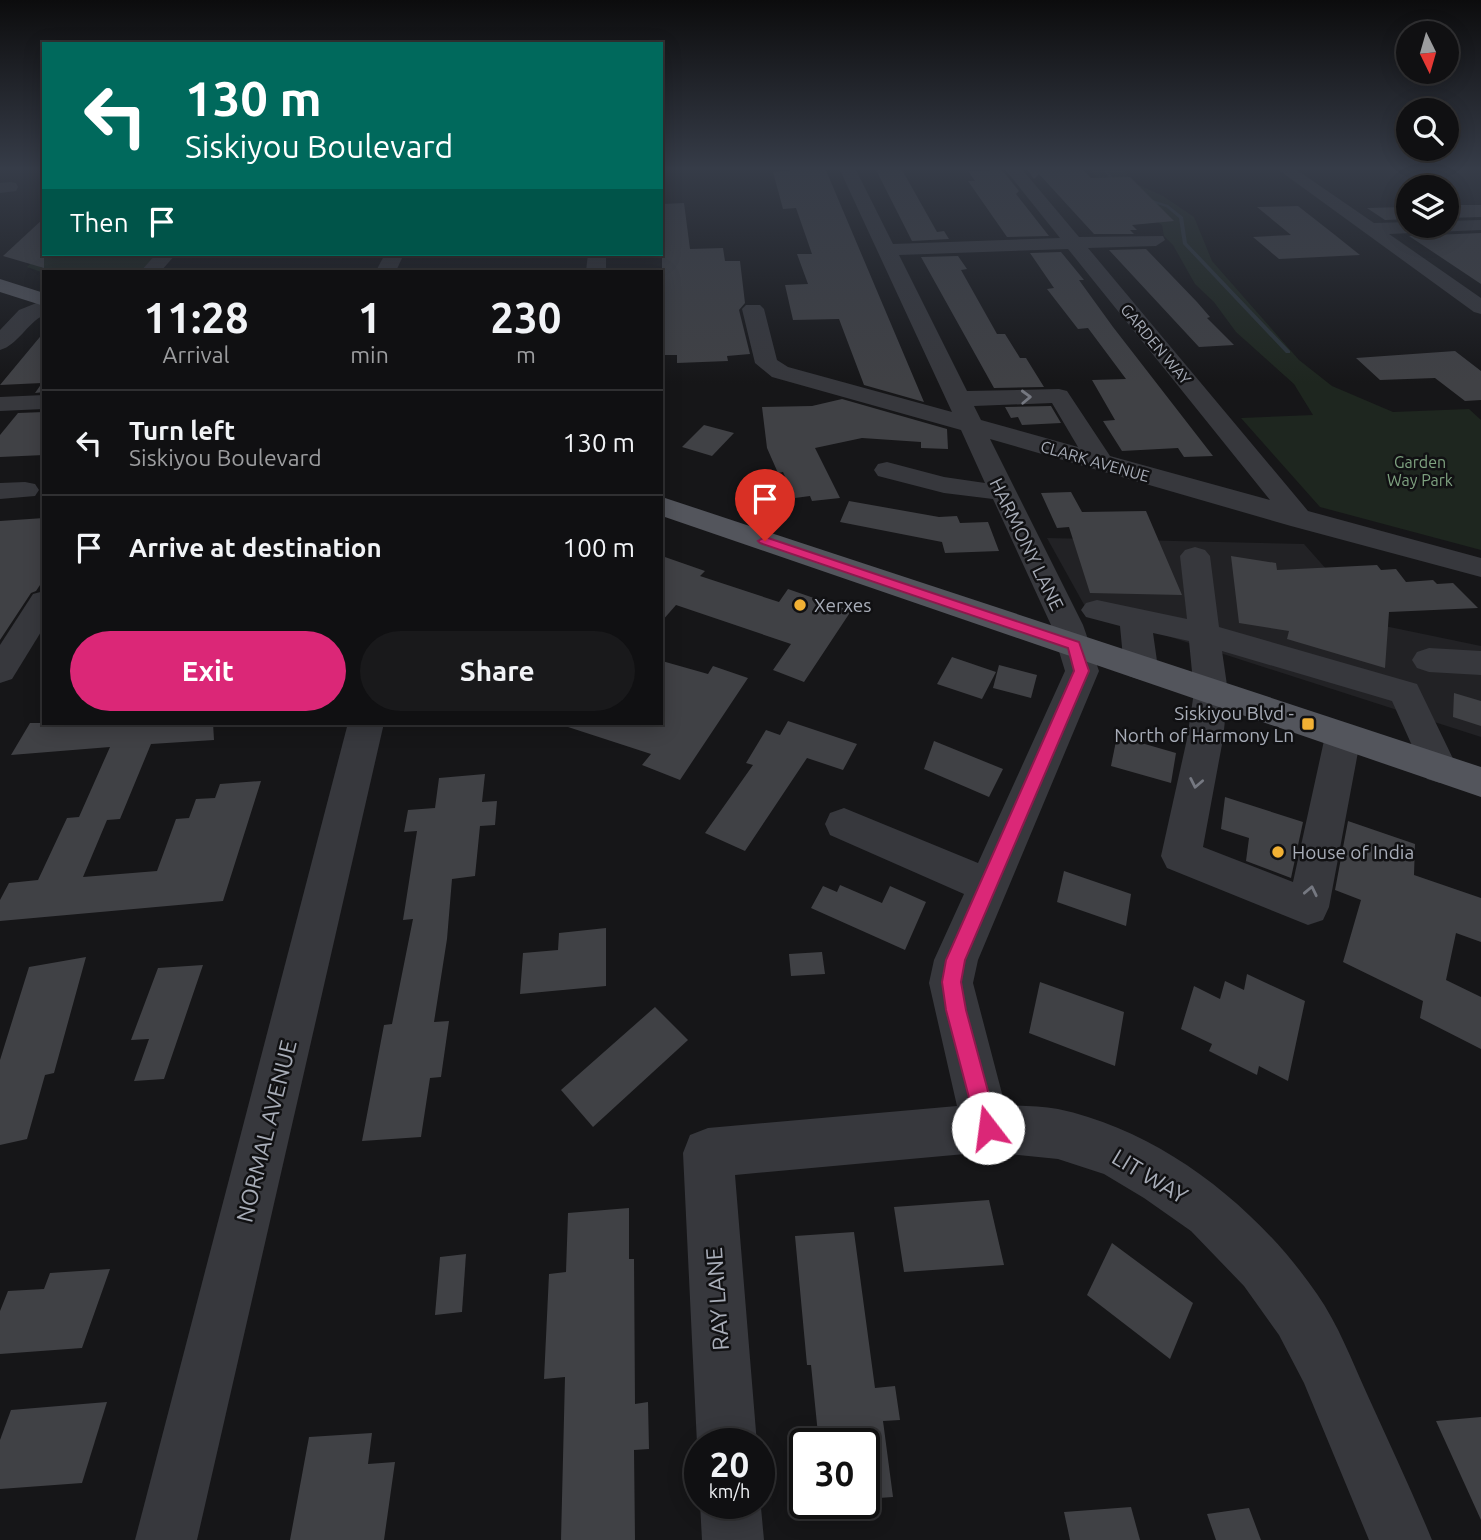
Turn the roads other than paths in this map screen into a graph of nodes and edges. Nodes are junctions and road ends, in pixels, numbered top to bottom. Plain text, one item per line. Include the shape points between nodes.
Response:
1 (880, 240) edge
2 (1070, 240) edge
3 (1156, 240) dead end
4 (1384, 240) edge
5 (1073, 243) junction
6 (885, 250) junction
7 (164, 256) edge
8 (152, 270) edge
9 (0, 285) edge
10 (42, 299) edge
11 (1477, 303) edge
12 (42, 307) edge
13 (754, 309) dead end
14 (0, 343) edge
15 (42, 402) edge
16 (0, 404) edge
17 (964, 413) junction
18 (1101, 463) junction
19 (887, 470) dead end
20 (1002, 491) junction
21 (663, 506) edge
22 (1301, 520) junction
23 (1195, 556) dead end
24 (1481, 568) edge
25 (42, 606) edge
26 (1097, 610) dead end
27 (1135, 618) junction
28 (1204, 634) junction
29 (1074, 645) junction
30 (1429, 660) dead end
31 (1481, 663) edge
32 (1141, 668) junction
33 (0, 671) edge
34 (1211, 692) junction
35 (366, 725) edge
36 (1343, 736) junction
37 (1440, 769) junction
38 (1481, 782) edge
39 (844, 824) dead end
40 (989, 886) junction
41 (988, 1128) junction
42 (708, 1153) joint
43 (726, 1428) edge
44 (731, 1519) edge
45 (166, 1540) edge
46 (733, 1540) edge
47 (1401, 1540) edge

1 - 6 street, HARMONY LANE
2 - 5 street, GARDEN WAY
3 - 5 street
4 - 11 street
5 - 6 street
5 - 22 street, GARDEN WAY
6 - 17 street, HARMONY LANE
7 - 8 street
9 - 10 main road
12 - 14 street via 27,315
13 - 17 street, CLARK AVENUE via 771,369
15 - 16 street
17 - 18 street, CLARK AVENUE
17 -> 18 street via 1059,396
17 - 20 street, HARMONY LANE
18 - 22 street, CLARK AVENUE
19 - 20 street via 948,487
20 - 29 street, HARMONY LANE
21 - 29 main road
22 - 24 street, CLARK AVENUE
23 - 28 street
25 - 33 street
26 - 27 street
27 - 28 street
27 - 32 street
28 - 34 street
28 - 37 street via 1405,693
29 - 32 main road
29 - 40 street, HARMONY LANE via 1082,671
30 - 31 street
32 - 34 main road
34 - 36 main road
34 -> 36 street via 1181,856 1308,907
35 - 45 street, NORMAL AVENUE
36 - 37 main road
37 - 38 main road
39 - 40 street
40 - 41 street, HARMONY LANE via 951,982
41 - 42 street, LIT WAY
41 - 47 street, LIT WAY via 1058,1134 1116,1153 1209,1213 1254,1258 1299,1315
42 - 43 street, RAY LANE
44 - 46 street

